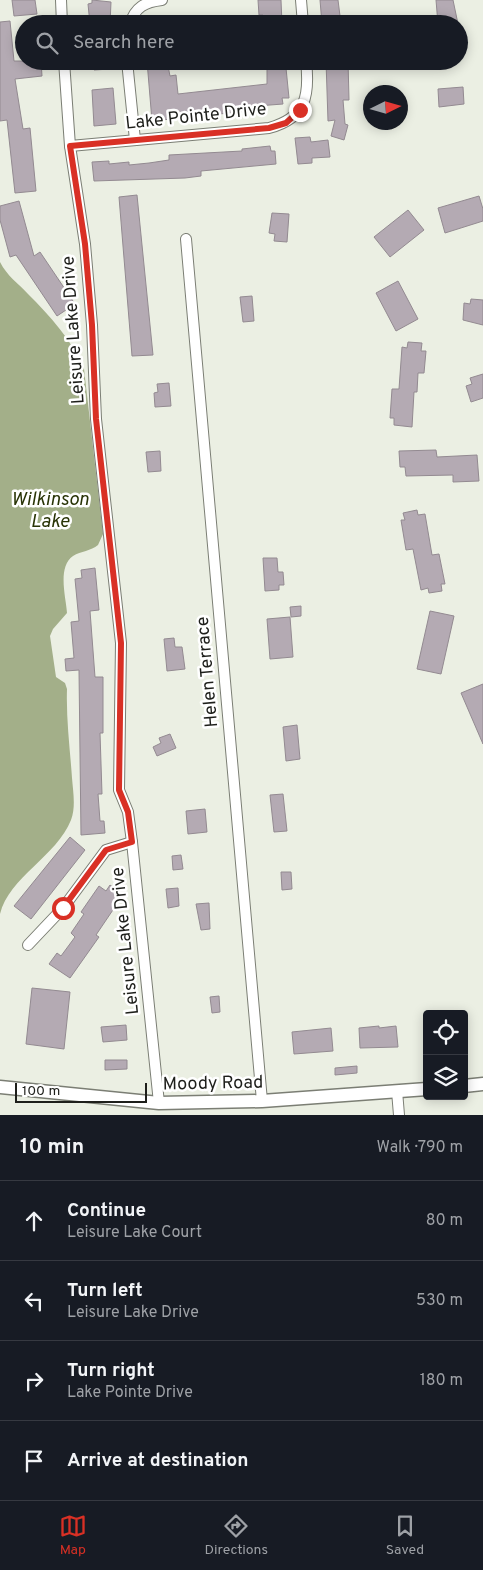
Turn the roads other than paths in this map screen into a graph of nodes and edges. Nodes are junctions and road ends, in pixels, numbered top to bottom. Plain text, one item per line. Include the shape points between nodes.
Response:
1 (61, 0) edge
2 (162, 0) edge
3 (301, 0) edge
4 (62, 15) edge
5 (132, 15) edge
6 (302, 15) edge
7 (65, 70) edge
8 (128, 70) edge
9 (307, 70) edge
10 (135, 140) junction
11 (70, 146) junction
12 (186, 239) dead end
13 (132, 842) junction
14 (28, 945) dead end
15 (483, 1084) edge
16 (468, 1086) edge
17 (0, 1087) edge
18 (423, 1089) edge
19 (397, 1091) junction
20 (262, 1101) junction
21 (159, 1103) junction
22 (399, 1115) edge

1 - 4 street
2 - 5 street via 144,4
3 - 6 street
7 - 11 street, Leisure Lake Drive
8 - 10 street
9 - 10 street, Lake Pointe Drive via 309,88 300,110 286,123 269,128
10 - 11 street, Lake Pointe Drive
11 - 13 street, Leisure Lake Drive via 85,244 96,419 121,643 119,790 128,812
12 - 20 street, Helen Terrace
13 - 14 street via 106,850 63,908
13 - 21 street, Leisure Lake Drive
15 - 16 main road
17 - 21 main road, Moody Road
18 - 19 main road, Moody Road
19 - 20 main road, Moody Road
19 - 22 street
20 - 21 main road, Moody Road

